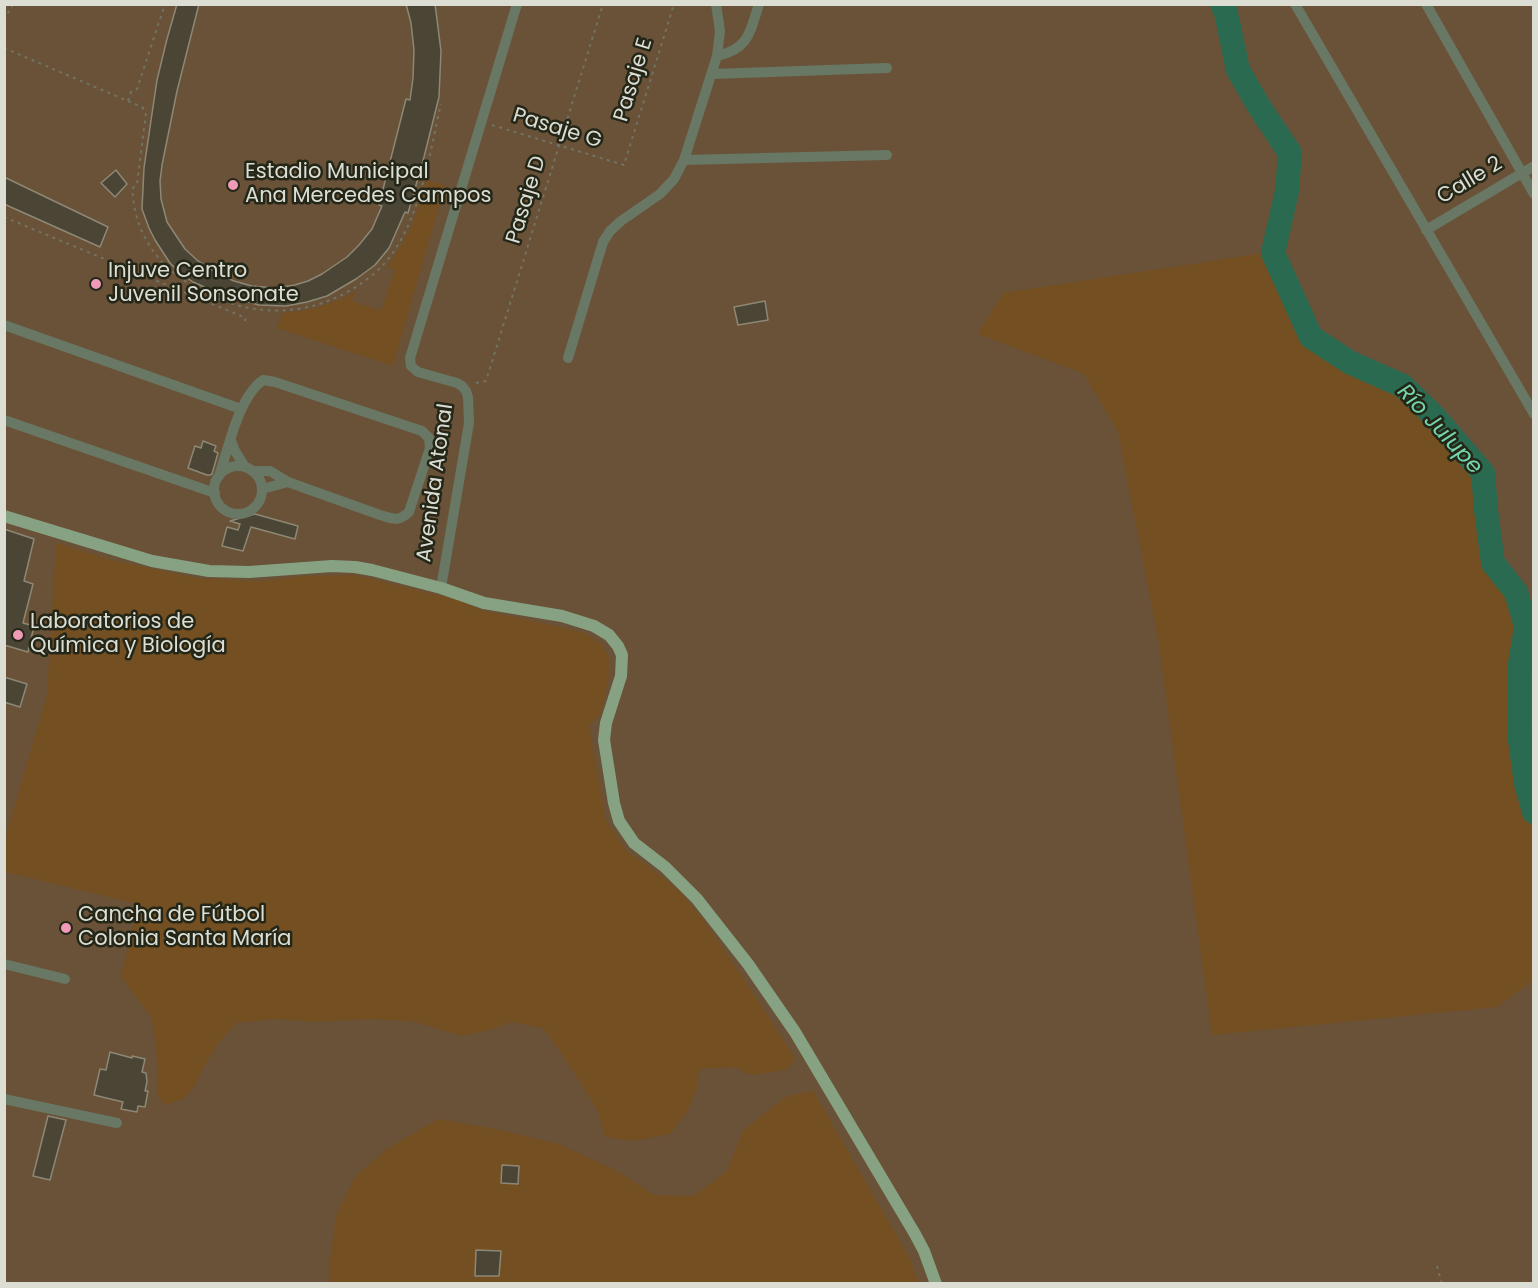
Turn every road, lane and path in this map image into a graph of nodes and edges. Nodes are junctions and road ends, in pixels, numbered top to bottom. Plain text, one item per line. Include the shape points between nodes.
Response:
1 (13, 4) edge
2 (165, 4) edge
3 (517, 4) edge
4 (603, 4) edge
5 (674, 4) edge
6 (716, 4) edge
7 (759, 4) edge
8 (1295, 4) edge
9 (1426, 4) edge
10 (4, 21) edge
11 (4, 48) edge
12 (717, 56) junction
13 (887, 68) dead end
14 (712, 74) junction
15 (128, 101) junction
16 (441, 104) dead end
17 (482, 122) junction
18 (560, 146) junction
19 (887, 155) dead end
20 (684, 160) junction
21 (624, 165) joint
22 (1533, 166) edge
23 (1522, 173) junction
24 (1533, 194) edge
25 (4, 217) edge
26 (1426, 230) junction
27 (4, 325) edge
28 (243, 326) dead end
29 (568, 358) dead end
30 (466, 391) junction
31 (241, 409) junction
32 (1533, 414) edge
33 (4, 420) edge
34 (231, 440) junction
35 (248, 469) junction
36 (219, 476) junction
37 (288, 482) junction
38 (262, 489) junction
39 (215, 493) junction
40 (4, 516) edge
41 (441, 588) junction
42 (4, 964) edge
43 (65, 978) dead end
44 (4, 1099) edge
45 (117, 1124) dead end
46 (1437, 1266) dead end
47 (936, 1284) edge
48 (1442, 1284) edge

1 - 10 path
2 - 15 path via 137,89
3 - 17 street, Avenida Atonal
4 - 18 path, Pasaje D
5 - 21 path, Pasaje E
6 - 12 street via 720,31
7 - 12 street via 743,45
8 - 26 street
9 - 23 street
11 - 15 path
12 - 14 street
13 - 14 street
14 - 20 street
15 - 16 path via 146,113 137,184 132,189 147,242 179,278 201,291 238,306 278,311 333,300 368,279 395,251 419,195
17 - 18 path, Pasaje G
17 - 30 street, Avenida Atonal via 410,358 411,366 418,372 457,383
18 - 21 path, Pasaje G
18 - 30 path, Pasaje D via 486,381 472,384
19 - 20 street
20 - 29 street via 660,194 621,221 603,242
22 - 23 street, Calle 2
23 - 24 street
23 - 26 street, Calle 2
25 - 28 path via 246,318
26 - 32 street
27 - 31 street
30 - 41 street, Avenida Atonal via 468,423
31 - 34 street
31 - 37 street via 254,387 263,380 274,381 422,431 429,438 430,448 409,512 402,518 392,519
33 - 39 street
34 - 35 street
34 - 36 street
35 - 36 street via 226,469
35 - 37 street via 270,471
35 - 38 street via 258,476
36 - 39 street
37 - 38 street
38 - 39 street via 258,503 240,514 226,510
40 - 41 street via 170,565 233,572 346,566
41 - 47 street via 484,603 583,622 614,640 622,655 621,676 604,740 620,821 634,843 697,899 795,1032 920,1242
42 - 43 street
44 - 45 street
46 - 48 path

